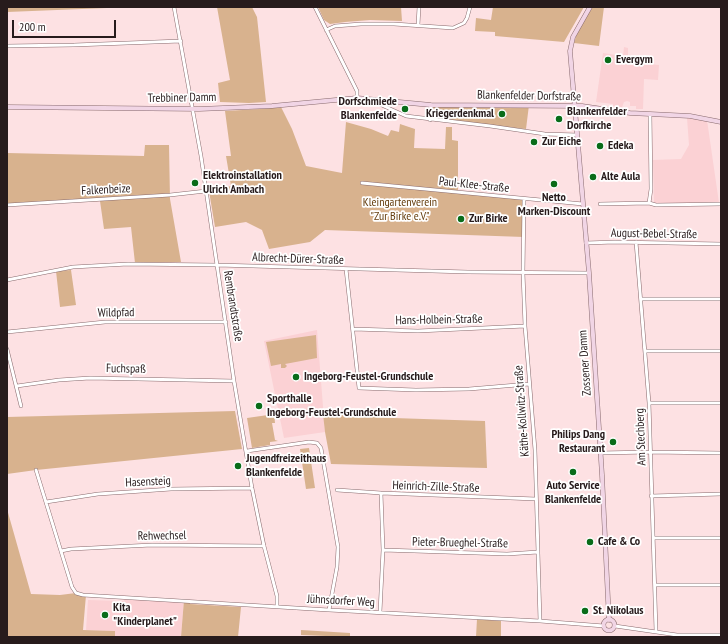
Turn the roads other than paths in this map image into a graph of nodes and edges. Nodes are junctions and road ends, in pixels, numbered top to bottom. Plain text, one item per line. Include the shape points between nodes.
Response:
1 (174, 7) edge
2 (315, 7) edge
3 (419, 7) edge
4 (470, 7) edge
5 (590, 7) edge
6 (418, 25) junction
7 (326, 30) junction
8 (181, 41) junction
9 (7, 46) edge
10 (357, 98) junction
11 (375, 100) junction
12 (431, 105) junction
13 (574, 106) junction
14 (7, 107) edge
15 (193, 109) junction
16 (650, 114) junction
17 (430, 120) junction
18 (721, 122) edge
19 (577, 135) junction
20 (362, 183) dead end
21 (206, 191) junction
22 (524, 200) junction
23 (649, 203) junction
24 (583, 204) junction
25 (600, 204) dead end
26 (721, 204) edge
27 (7, 205) edge
28 (636, 242) junction
29 (586, 243) junction
30 (721, 244) edge
31 (217, 265) junction
32 (346, 269) junction
33 (523, 273) junction
34 (589, 273) junction
35 (7, 280) edge
36 (641, 299) junction
37 (721, 299) edge
38 (226, 322) junction
39 (525, 326) junction
40 (353, 329) junction
41 (7, 332) edge
42 (7, 350) edge
43 (645, 351) junction
44 (721, 351) edge
45 (234, 381) junction
46 (529, 384) junction
47 (17, 386) junction
48 (721, 402) edge
49 (649, 403) junction
50 (21, 406) dead end
51 (246, 451) junction
52 (650, 452) junction
53 (600, 453) junction
54 (721, 453) edge
55 (36, 470) dead end
56 (252, 488) junction
57 (337, 490) dead end
58 (381, 493) junction
59 (721, 494) edge
60 (651, 496) junction
61 (536, 499) junction
62 (46, 502) junction
63 (653, 538) junction
64 (721, 538) edge
65 (264, 546) junction
66 (383, 550) junction
67 (61, 551) junction
68 (538, 552) junction
69 (655, 585) junction
70 (721, 585) edge
71 (277, 606) junction
72 (329, 610) junction
73 (380, 612) junction
74 (608, 620) junction
75 (540, 621) junction
76 (604, 626) junction
77 (615, 626) junction
78 (656, 631) junction
79 (721, 635) edge
80 (677, 636) edge

1 - 8 street, Rembrandtstraße
2 - 7 street
3 - 6 street
4 - 6 street via 464,23 457,27
5 - 13 main road, Zossener Damm via 573,37 570,51
6 - 7 street via 361,24 335,26
7 - 10 street via 357,91
8 - 9 street
8 - 15 street, Rembrandtstraße
10 - 11 main road, Blankenfelder Dorfstraße
10 - 15 main road, Trebbiner Damm via 268,106
11 - 12 main road, Blankenfelder Dorfstraße
11 - 17 street, Blankenfelder Dorfstraße via 406,116
12 - 13 main road, Blankenfelder Dorfstraße
12 - 17 street
13 - 16 main road, Blankenfelder Dorfstraße
13 - 19 main road, Zossener Damm
14 - 15 main road, Trebbiner Damm
15 - 21 street, Rembrandtstraße
16 - 18 main road, Blankenfelder Dorfstraße via 690,116
16 - 23 street
17 - 19 street, Blankenfelder Dorfstraße via 545,134
19 - 24 main road, Zossener Damm
20 - 22 street, Paul-Klee-Straße
21 - 27 street, Falkenbeize via 170,196
21 - 31 street, Rembrandtstraße
22 - 24 street, Paul-Klee-Straße
22 - 33 street, Käthe-Kollwitz-Straße
23 - 25 street
23 - 26 street
24 - 29 main road, Zossener Damm
28 - 29 street, August-Bebel-Straße
28 - 30 street, August-Bebel-Straße
28 - 36 street, Am Stechberg
29 - 34 main road, Zossener Damm
31 - 32 street, Albrecht-Dürer-Straße
31 - 35 street, Albrecht-Dürer-Straße via 96,266 57,270
31 - 38 street, Rembrandtstraße
32 - 33 street, Albrecht-Dürer-Straße
32 - 40 street
33 - 34 street, Albrecht-Dürer-Straße
33 - 39 street, Käthe-Kollwitz-Straße
34 - 53 main road, Zossener Damm
36 - 37 street
36 - 43 street, Am Stechberg
38 - 41 street, Wildpfad via 104,322
38 - 45 street, Rembrandtstraße
39 - 40 street, Hans-Holbein-Straße via 418,331
39 - 46 street, Käthe-Kollwitz-Straße
40 - 46 street via 359,388 469,389
42 - 47 street
43 - 44 street
43 - 49 street, Am Stechberg
45 - 47 street, Fuchspaß via 90,378
45 - 51 street, Rembrandtstraße
46 - 61 street, Käthe-Kollwitz-Straße
47 - 50 street
48 - 49 street
49 - 52 street, Am Stechberg
51 - 56 street, Rembrandtstraße
51 - 72 street via 309,442 318,444 321,448 338,547
52 - 53 street
52 - 54 street
52 - 60 street, Am Stechberg
53 - 74 main road, Zossener Damm
55 - 62 street
56 - 62 street, Hasensteig via 171,489 98,494
56 - 65 street, Rembrandtstraße
57 - 58 street, Heinrich-Zille-Straße
58 - 61 street, Heinrich-Zille-Straße
58 - 66 street
59 - 60 street
60 - 63 street, Am Stechberg
61 - 68 street, Käthe-Kollwitz-Straße
62 - 67 street
63 - 64 street
63 - 69 street, Am Stechberg
65 - 67 street, Rehwechsel via 152,545
65 - 71 street, Rembrandtstraße via 277,596
66 - 68 street, Pieter-Brueghel-Straße
66 - 73 street
67 - 71 street, Jühnsdorfer Weg via 72,587 76,593 83,595
68 - 75 street, Käthe-Kollwitz-Straße
69 - 70 street
69 - 78 street, Am Stechberg
71 - 72 street, Jühnsdorfer Weg
72 - 73 street, Jühnsdorfer Weg
73 - 75 street, Jühnsdorfer Weg
74 - 76 main road
74 - 77 main road via 613,621
75 - 76 street, Jühnsdorfer Weg
76 - 77 main road via 608,633
77 - 78 street
78 - 80 street
79 - 80 street

